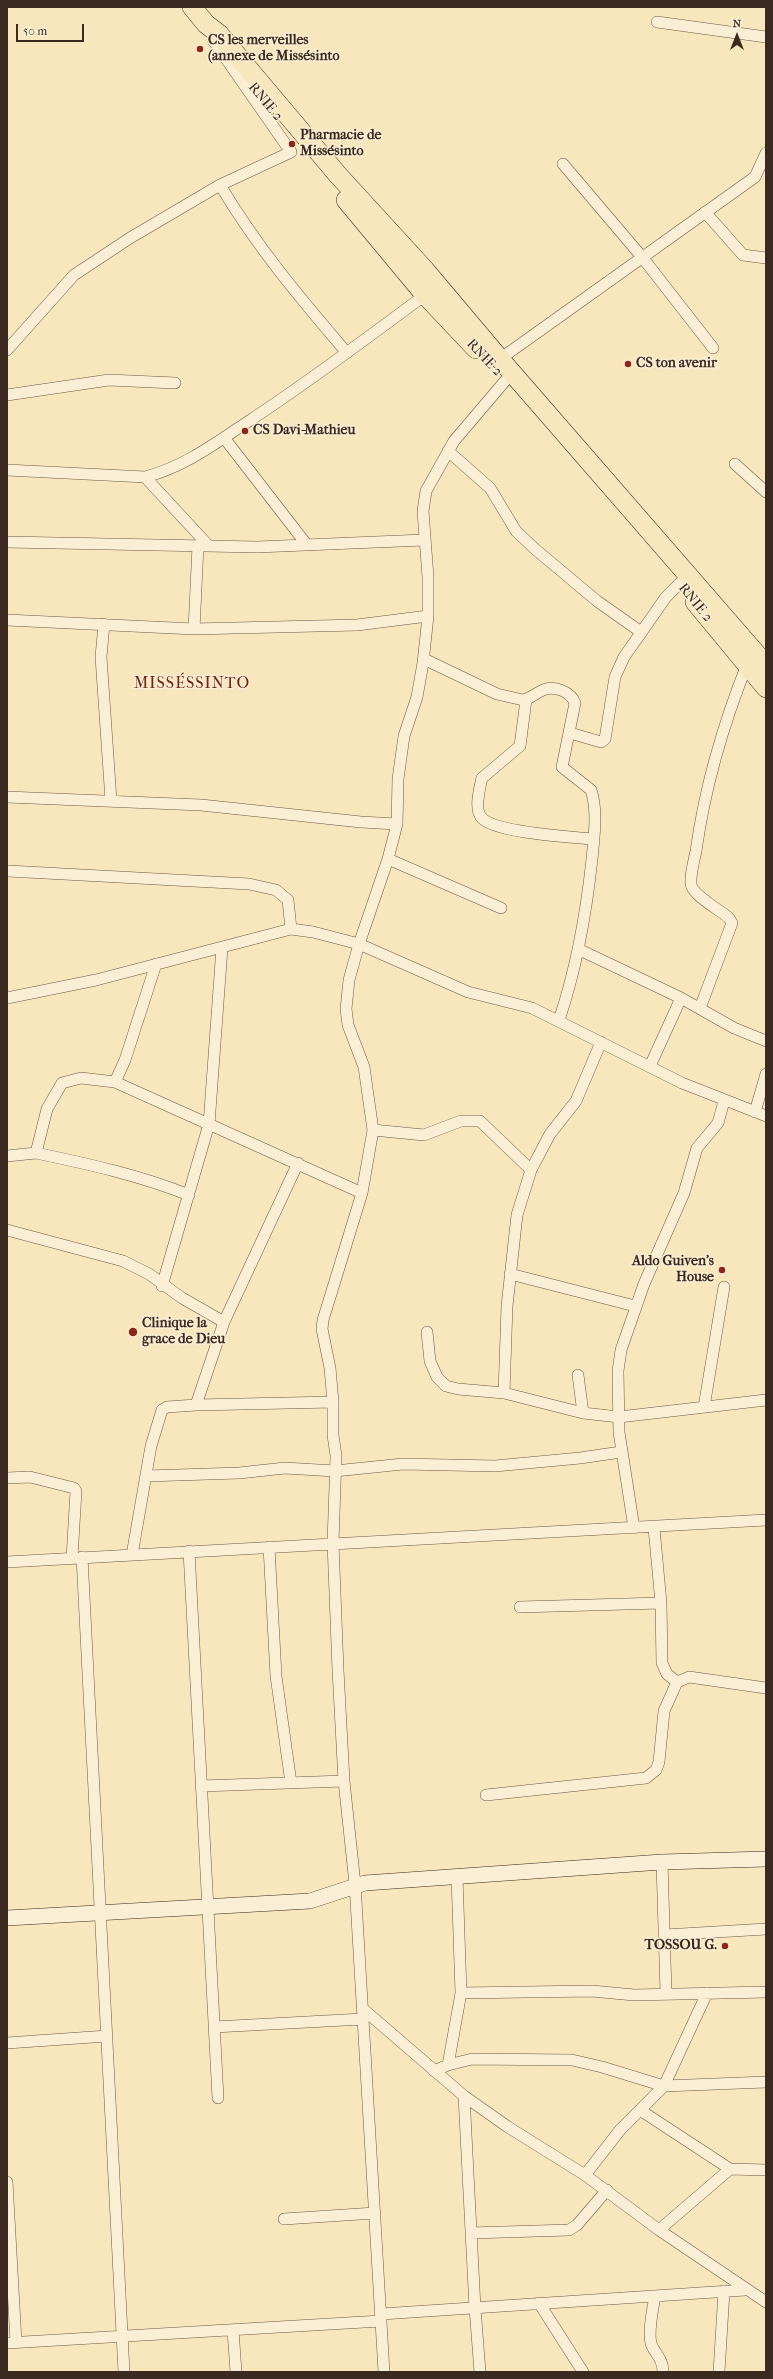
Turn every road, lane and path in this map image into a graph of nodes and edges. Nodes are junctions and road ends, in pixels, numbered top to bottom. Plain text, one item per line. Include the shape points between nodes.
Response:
1 (191, 7) edge
2 (657, 22) dead end
3 (206, 24) junction
4 (766, 37) edge
5 (766, 153) edge
6 (563, 164) dead end
7 (220, 185) junction
8 (705, 212) junction
9 (642, 257) junction
10 (766, 258) edge
11 (425, 295) junction
12 (713, 348) dead end
13 (7, 350) edge
14 (347, 353) junction
15 (500, 360) junction
16 (505, 381) junction
17 (175, 383) dead end
18 (7, 395) edge
19 (225, 439) junction
20 (448, 451) junction
21 (735, 464) dead end
22 (7, 470) edge
23 (145, 477) junction
24 (766, 492) edge
25 (424, 540) junction
26 (7, 542) edge
27 (307, 545) junction
28 (203, 546) junction
29 (680, 583) junction
30 (428, 616) junction
31 (7, 620) edge
32 (104, 624) junction
33 (194, 629) junction
34 (641, 632) junction
35 (750, 658) junction
36 (424, 659) junction
37 (766, 665) edge
38 (766, 688) edge
39 (526, 700) junction
40 (570, 733) junction
41 (7, 797) edge
42 (111, 800) junction
43 (397, 824) junction
44 (594, 839) junction
45 (388, 859) junction
46 (8, 870) edge
47 (501, 908) dead end
48 (291, 929) junction
49 (359, 944) junction
50 (222, 948) junction
51 (580, 950) junction
52 (156, 964) junction
53 (7, 998) edge
54 (681, 998) junction
55 (700, 1008) junction
56 (559, 1020) junction
57 (766, 1041) edge
58 (601, 1042) junction
59 (650, 1066) junction
60 (766, 1074) edge
61 (115, 1082) junction
62 (724, 1101) junction
63 (761, 1114) edge
64 (209, 1124) junction
65 (373, 1130) junction
66 (36, 1153) junction
67 (7, 1156) edge
68 (298, 1163) junction
69 (530, 1170) junction
70 (362, 1193) junction
71 (189, 1195) junction
72 (7, 1230) edge
73 (510, 1274) junction
74 (162, 1286) junction
75 (724, 1287) dead end
76 (635, 1306) junction
77 (224, 1322) junction
78 (427, 1332) dead end
79 (578, 1375) dead end
80 (504, 1393) junction
81 (766, 1400) edge
82 (333, 1402) junction
83 (196, 1405) junction
84 (704, 1407) junction
85 (583, 1413) junction
86 (619, 1417) junction
87 (621, 1452) junction
88 (335, 1471) junction
89 (146, 1476) junction
90 (7, 1478) edge
91 (766, 1520) edge
92 (634, 1528) junction
93 (654, 1528) junction
94 (333, 1543) junction
95 (269, 1547) junction
96 (189, 1551) junction
97 (132, 1555) junction
98 (77, 1558) junction
99 (7, 1562) edge
100 (660, 1603) junction
101 (520, 1607) dead end
102 (677, 1682) junction
103 (766, 1688) edge
104 (344, 1781) junction
105 (291, 1783) junction
106 (201, 1786) junction
107 (486, 1795) dead end
108 (766, 1859) edge
109 (662, 1862) junction
110 (457, 1877) junction
111 (355, 1884) junction
112 (208, 1907) junction
113 (100, 1913) junction
114 (7, 1918) edge
115 (766, 1929) edge
116 (665, 1935) junction
117 (766, 1992) edge
118 (461, 1993) junction
119 (666, 1993) junction
120 (707, 1993) junction
121 (363, 2014) junction
122 (214, 2027) junction
123 (107, 2036) junction
124 (7, 2043) edge
125 (448, 2065) junction
126 (434, 2071) junction
127 (766, 2082) edge
128 (664, 2086) junction
129 (464, 2096) junction
130 (218, 2098) dead end
131 (640, 2110) junction
132 (730, 2170) junction
133 (766, 2170) edge
134 (585, 2175) junction
135 (7, 2182) edge
136 (607, 2190) junction
137 (375, 2213) junction
138 (284, 2219) dead end
139 (659, 2230) junction
140 (471, 2232) junction
141 (9, 2238) edge
142 (745, 2290) junction
143 (724, 2291) junction
144 (655, 2296) junction
145 (766, 2302) edge
146 (539, 2303) junction
147 (475, 2308) junction
148 (381, 2318) junction
149 (233, 2330) junction
150 (122, 2336) junction
151 (12, 2342) edge
152 (580, 2370) edge
153 (124, 2372) edge
154 (236, 2372) edge
155 (384, 2372) edge
156 (480, 2372) edge
157 (663, 2372) edge
158 (719, 2372) edge

1 - 3 highway, RNIE 2 / RNIE 2
1 - 7 street via 291,152
2 - 4 street
3 - 11 highway, RNIE 2 / RNIE 2 via 212,38
3 - 15 highway, RNIE 2 / RNIE 2 via 219,34
5 - 8 street via 755,177
6 - 9 street
7 - 13 street via 130,238 74,275
7 - 14 street via 246,228 283,277
8 - 9 street
8 - 10 street via 743,255
9 - 12 street
9 - 15 street
11 - 14 street
11 - 16 highway, RNIE 2 / RNIE 2
14 - 19 street
15 - 35 highway, RNIE 2 / RNIE 2
16 - 20 street
16 - 29 highway, RNIE 2 / RNIE 2
17 - 18 street via 108,380
19 - 23 street via 166,472
19 - 27 street
20 - 25 street via 426,491 422,511
20 - 34 street via 490,488 516,531 535,549 597,601
21 - 24 street
22 - 23 street
23 - 28 street
25 - 27 street
25 - 30 street via 428,577
26 - 28 street
27 - 28 street
28 - 33 street
29 - 34 street via 666,597
29 - 35 highway, RNIE 2 / RNIE 2
30 - 33 street via 357,625
30 - 36 street
31 - 32 street
32 - 33 street
32 - 42 street via 100,657
34 - 40 street via 624,657 615,677 605,739 601,742
35 - 37 highway, RNIE 2 / RNIE 2
35 - 38 highway, RNIE 2 / RNIE 2
35 - 55 street via 724,727 710,778 691,884 694,892 732,923
36 - 39 street via 497,694
36 - 43 street via 417,697 404,736 398,779
39 - 40 street via 547,689 567,692 576,703
39 - 44 street via 520,746 482,778 478,811 481,818 520,831
40 - 44 street via 562,767 591,790
41 - 42 street
42 - 43 street via 201,805
43 - 45 street
44 - 51 street
45 - 47 street
45 - 49 street
46 - 48 street via 249,884 276,890 288,900
48 - 49 street
48 - 50 street
49 - 56 street via 468,992 532,1008
49 - 65 street via 349,980 346,1009 348,1025 364,1067
50 - 52 street
50 - 64 street
51 - 54 street
51 - 56 street
52 - 53 street via 96,980
52 - 61 street via 125,1060
54 - 55 street
54 - 59 street
55 - 57 street via 734,1028
56 - 58 street
58 - 59 street
58 - 69 street via 576,1101 550,1134
59 - 62 street
60 - 63 street
61 - 64 street
61 - 66 street via 81,1078 59,1084 44,1117
62 - 63 street
62 - 76 street via 718,1123 697,1148 684,1193
64 - 68 street
64 - 71 street
65 - 69 street via 424,1135 461,1122 480,1122
65 - 70 street
66 - 67 street
66 - 71 street via 116,1170
68 - 70 street
68 - 77 street
69 - 73 street via 517,1215
70 - 82 street via 322,1320
71 - 74 street
72 - 74 street via 124,1261 149,1274
73 - 76 street
73 - 80 street
74 - 77 street
75 - 84 street
76 - 86 street via 621,1350 618,1371
77 - 83 street
78 - 80 street via 430,1361 446,1386 472,1392
79 - 85 street
80 - 85 street
81 - 84 street
82 - 83 street
82 - 88 street
83 - 89 street via 167,1407 162,1410 151,1446
84 - 86 street
85 - 86 street
86 - 87 street
87 - 88 street via 519,1465 403,1464
87 - 92 street
88 - 89 street via 284,1468 239,1473
88 - 94 street
89 - 97 street
90 - 98 street via 30,1477 74,1488
91 - 93 street
92 - 93 street
92 - 94 street
93 - 100 street
94 - 95 street
94 - 104 street
95 - 96 street
95 - 105 street via 276,1676
96 - 97 street
96 - 106 street
97 - 98 street
98 - 99 street
98 - 113 street
100 - 101 street
100 - 102 street via 662,1663 667,1674
102 - 103 street via 689,1676
102 - 107 street via 664,1711 659,1762 652,1775 639,1779
104 - 105 street
104 - 111 street
105 - 106 street
106 - 112 street
108 - 109 street
109 - 110 street
109 - 116 street
110 - 111 street
110 - 118 street
111 - 112 street via 310,1901
111 - 121 street
112 - 113 street
112 - 122 street
113 - 114 street
113 - 123 street
115 - 116 street
116 - 119 street
117 - 120 street
118 - 119 street
118 - 125 street
119 - 120 street
120 - 128 street
121 - 122 street
121 - 126 street
121 - 137 street
122 - 130 street
123 - 124 street
123 - 150 street
125 - 126 street
125 - 128 street via 489,2058 572,2060 609,2068
126 - 129 street
127 - 128 street
128 - 131 street
129 - 134 street
129 - 140 street
131 - 132 street
131 - 134 street via 620,2130
132 - 133 street
132 - 139 street
134 - 136 street
135 - 141 street
136 - 139 street
136 - 140 street via 577,2225 568,2230
137 - 138 street
137 - 148 street
139 - 142 street
140 - 147 street
141 - 151 street
142 - 143 street
142 - 145 street
143 - 144 street
143 - 158 street
144 - 146 street
144 - 157 street via 650,2338 652,2346 660,2356
146 - 147 street
146 - 152 street
147 - 148 street
147 - 156 street
148 - 149 street
148 - 155 street
149 - 150 street
149 - 154 street
150 - 151 street
150 - 153 street

